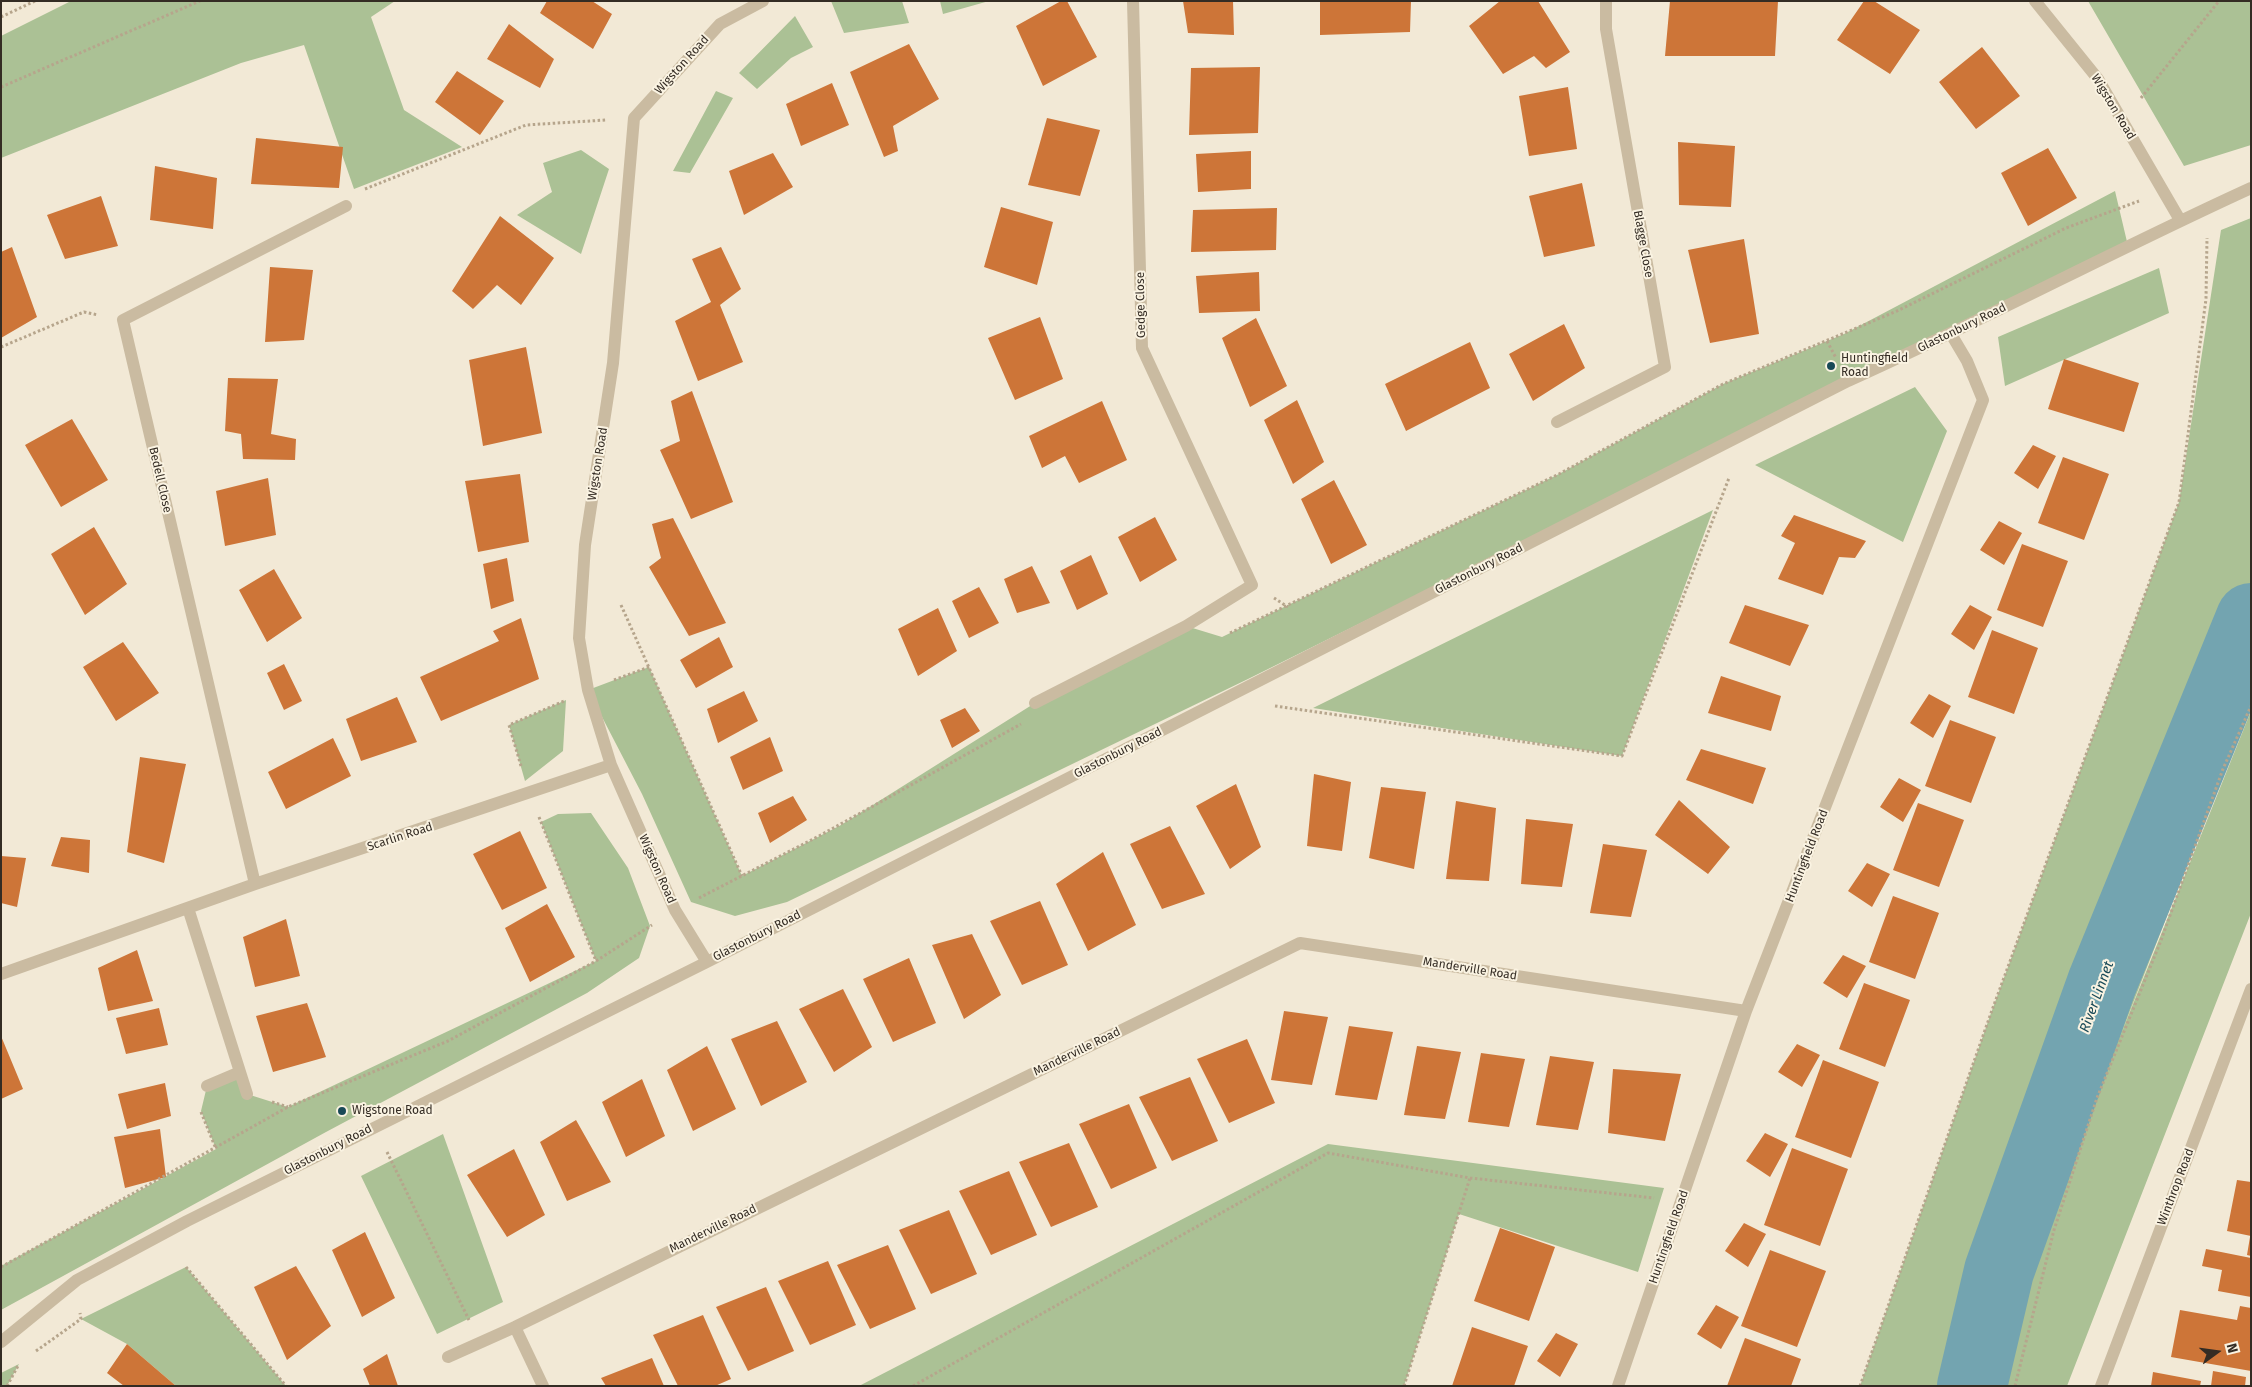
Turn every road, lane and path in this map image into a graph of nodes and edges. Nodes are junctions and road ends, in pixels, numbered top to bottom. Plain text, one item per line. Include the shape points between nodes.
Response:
1 (35, 1) edge
2 (200, 1) edge
3 (763, 1) edge
4 (1133, 1) edge
5 (1606, 1) edge
6 (2035, 1) edge
7 (2219, 1) edge
8 (1, 17) edge
9 (1, 87) edge
10 (2118, 115) junction
11 (634, 118) junction
12 (2251, 188) edge
13 (2163, 192) junction
14 (346, 206) joint
15 (2207, 208) junction
16 (2180, 220) junction
17 (123, 320) junction
18 (1951, 334) junction
19 (1, 347) edge
20 (1557, 422) dead end
21 (1729, 478) dead end
22 (621, 605) dead end
23 (1186, 626) junction
24 (1035, 703) joint
25 (1275, 706) dead end
26 (2251, 706) edge
27 (611, 765) junction
28 (742, 876) junction
29 (255, 884) junction
30 (188, 908) junction
31 (675, 910) junction
32 (707, 962) junction
33 (1, 974) edge
34 (2251, 989) edge
35 (1746, 1011) junction
36 (240, 1072) junction
37 (207, 1086) joint
38 (247, 1094) dead end
39 (374, 1127) junction
40 (216, 1149) junction
41 (1470, 1178) junction
42 (1682, 1201) junction
43 (1, 1267) edge
44 (186, 1267) dead end
45 (515, 1326) junction
46 (1, 1342) edge
47 (480, 1342) junction
48 (448, 1357) dead end
49 (286, 1386) edge
50 (543, 1386) edge
51 (913, 1386) edge
52 (1404, 1386) edge
53 (1618, 1386) edge
54 (1860, 1386) edge
55 (2015, 1386) edge
56 (2101, 1386) edge

1 - 8 path
2 - 9 path
3 - 11 street, Wigston Road via 720,24
4 - 23 street, Gedge Close via 1142,348 1252,585
5 - 20 street, Blagge Close via 1606,29 1665,367
6 - 10 street, Wigston Road via 2098,80
7 - 10 path via 2143,96
10 - 13 street, Wigston Road
11 - 14 path via 526,125 361,191
11 - 27 street, Wigston Road via 613,363 585,545 579,638 588,690
12 - 15 street, Glastonbury Road
13 - 16 street, Wigston Road
13 - 23 path via 2066,228 1896,311 1723,384 1559,474 1222,637
14 - 17 street
15 - 16 street, Glastonbury Road
15 - 54 path via 2206,299 2179,502 1994,1004
16 - 18 street, Glastonbury Road
17 - 19 path via 84,312
17 - 29 street, Bedell Close
18 - 32 street, Glastonbury Road via 1848,382
18 - 35 street, Huntingfield Road via 1968,361 1983,400
21 - 25 path via 1622,756
22 - 28 path
23 - 24 street
24 - 28 path via 1023,722
26 - 55 path via 2223,769 2160,943 2097,1098 2054,1230
27 - 29 street, Scarlin Road
27 - 31 street, Wigston Road
28 - 31 path
29 - 30 street, Scarlin Road
30 - 33 street, Scarlin Road
30 - 36 street
31 - 32 street, Wigston Road
31 - 40 path via 596,961 448,1041 288,1108
32 - 39 street, Glastonbury Road
34 - 56 street, Winthrop Road
35 - 42 street, Huntingfield Road
35 - 45 street, Manderville Road via 1300,943
36 - 37 street
36 - 38 street
37 - 40 path via 201,1111
39 - 46 street, Glastonbury Road via 77,1280
39 - 47 path
40 - 43 path
41 - 42 path
41 - 51 path via 1328,1153
41 - 52 path
42 - 53 street, Huntingfield Road
44 - 49 path
45 - 47 street, Manderville Road
45 - 50 street
47 - 48 street, Manderville Road

